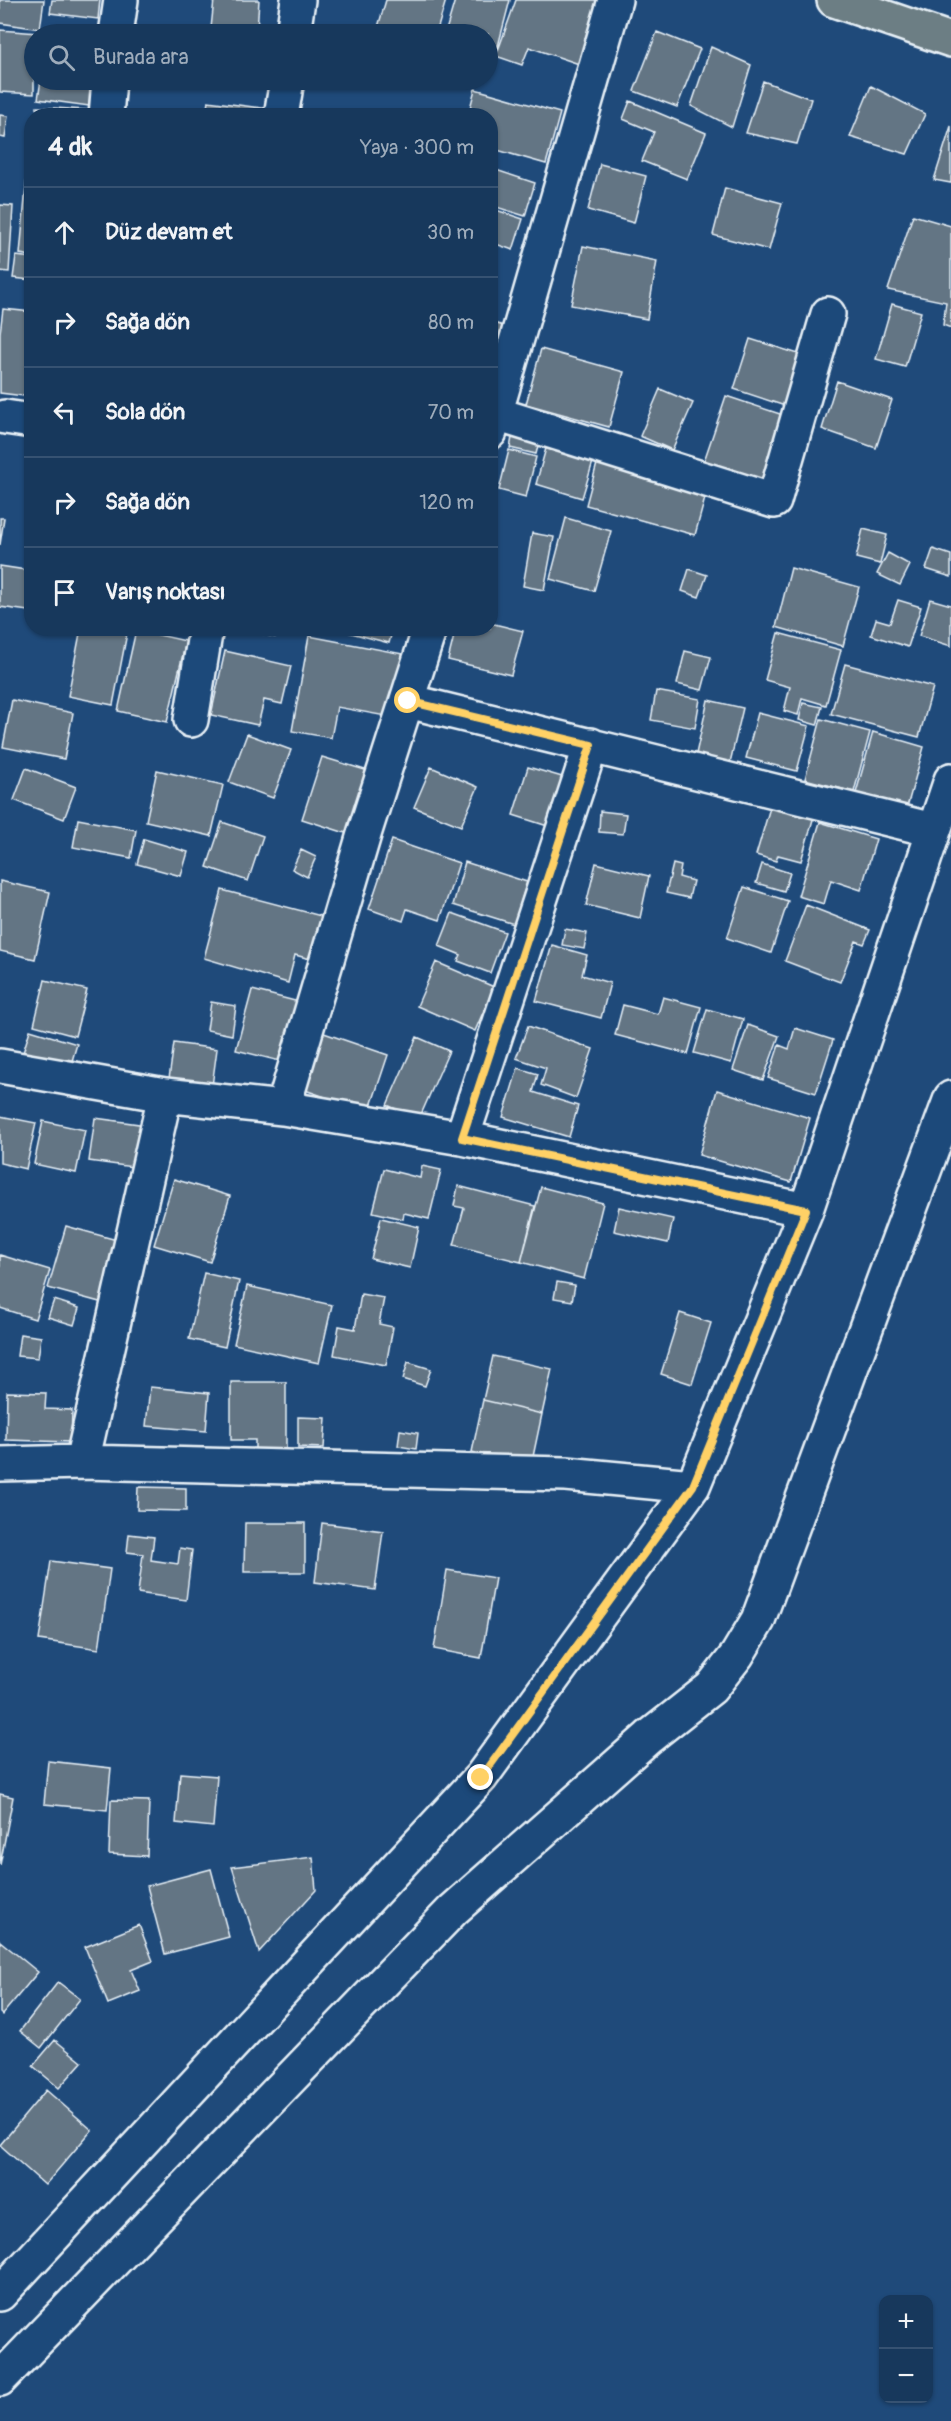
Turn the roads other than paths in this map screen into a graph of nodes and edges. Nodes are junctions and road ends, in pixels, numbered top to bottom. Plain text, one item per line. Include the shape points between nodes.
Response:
1 (121, 0) edge
2 (298, 0) edge
3 (615, 0) edge
4 (834, 0) edge
5 (117, 24) edge
6 (294, 24) edge
7 (951, 39) edge
8 (109, 90) edge
9 (285, 90) edge
10 (107, 108) edge
11 (282, 108) edge
12 (828, 314) dead end
13 (498, 406) edge
14 (498, 424) edge
15 (205, 636) edge
16 (428, 636) edge
17 (408, 701) junction
18 (191, 720) dead end
19 (591, 745) junction
20 (951, 780) edge
21 (933, 830) junction
22 (0, 1065) edge
23 (165, 1095) junction
24 (951, 1098) edge
25 (283, 1108) junction
26 (462, 1138) junction
27 (806, 1210) junction
28 (82, 1462) junction
29 (0, 1464) edge
30 (693, 1486) junction
31 (0, 2294) edge
32 (0, 2379) edge

1 - 5 street
2 - 6 street
3 - 13 street
4 - 7 main road
8 - 10 street
9 - 11 street
12 - 14 street via 774,501
15 - 18 street
16 - 17 street
17 - 19 street
17 - 25 street
19 - 21 street
19 - 26 street
20 - 21 street
21 - 27 street
22 - 23 street
23 - 25 street
23 - 28 street
24 - 32 street via 758,1620 737,1655 711,1688 649,1737 453,1910
25 - 26 street
26 - 27 street
27 - 30 street
28 - 29 street
28 - 30 street via 566,1474
30 - 31 street via 481,1778

